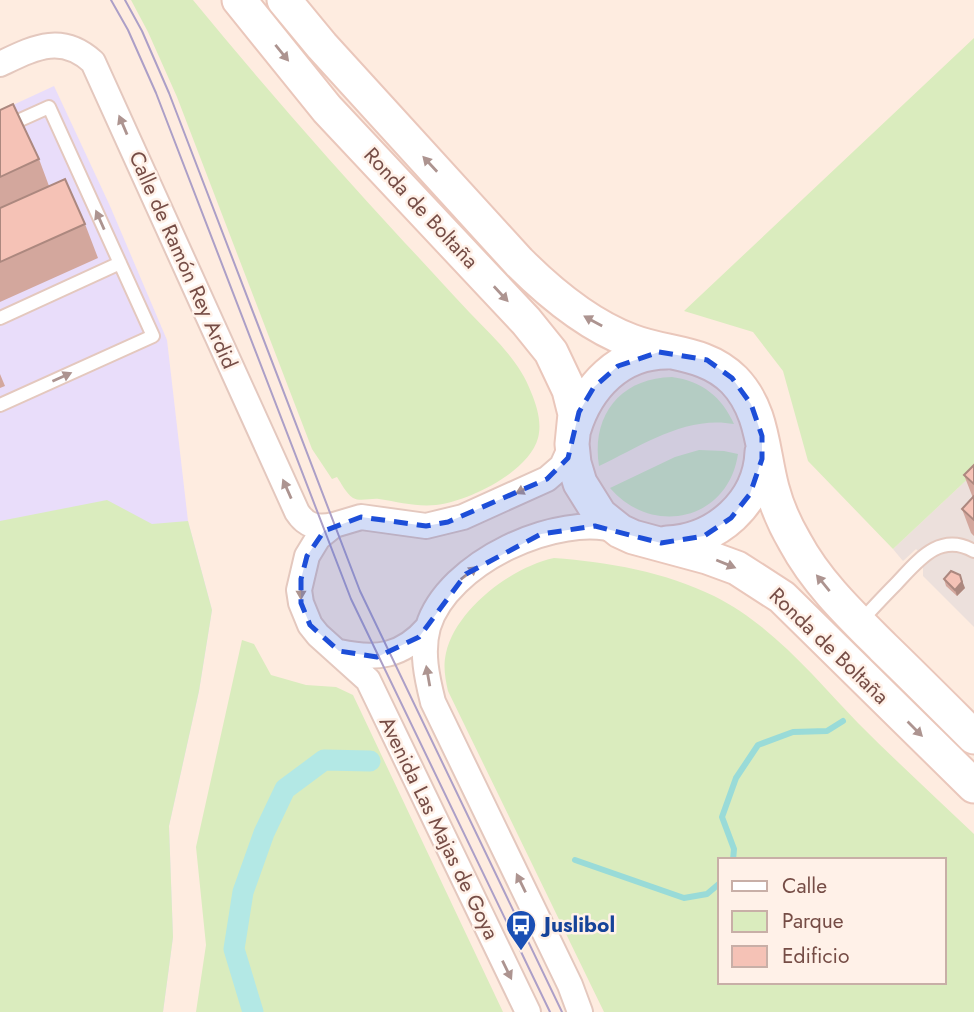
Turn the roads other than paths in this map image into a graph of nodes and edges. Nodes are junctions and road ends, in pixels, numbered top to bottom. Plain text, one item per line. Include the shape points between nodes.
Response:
1 (239, 0) edge
2 (284, 0) edge
3 (0, 64) edge
4 (0, 129) edge
5 (120, 263) junction
6 (0, 318) edge
7 (679, 352) junction
8 (0, 405) edge
9 (762, 436) junction
10 (573, 437) junction
11 (334, 525) junction
12 (620, 531) junction
13 (661, 544) junction
14 (974, 551) edge
15 (859, 623) junction
16 (428, 627) junction
17 (339, 651) junction
18 (974, 737) edge
19 (974, 786) edge
20 (528, 1012) edge
21 (580, 1012) edge

1 -> 10 main road, Ronda de Boltaña via 327,108 541,338 569,390 575,414
7 -> 2 main road, Ronda de Boltaña via 620,336 549,291 321,46
11 -> 3 street, Calle de Ramón Rey Ardid via 312,526 297,512 93,62 73,48 51,45
5 -> 4 lane via 86,198 49,107
5 - 6 lane
8 -> 5 lane via 153,335
7 - 9 main road, Ronda de Boltaña via 707,360 732,378 751,404
7 - 10 main road, Ronda de Boltaña via 645,355 618,366 585,398
9 - 13 main road, Ronda de Boltaña via 757,483 731,518 696,539
15 -> 9 main road, Ronda de Boltaña via 818,578 788,529 772,488
10 -> 11 street via 562,466 547,478 463,517 426,526 361,517
10 - 12 main road, Ronda de Boltaña via 580,483 600,515
11 -> 17 street, Avenida Las Majas de Goya via 318,538 307,556 299,590 310,625
12 - 13 main road, Ronda de Boltaña
16 -> 12 street via 453,587 498,553 550,531 595,526
13 -> 19 main road, Ronda de Boltaña via 737,568 782,597
14 - 15 lane via 949,544 928,551
15 - 18 main road, Ronda de Boltaña
16 - 17 street via 389,654 370,657
21 -> 16 street via 433,702 425,657
17 -> 20 street, Avenida Las Majas de Goya via 372,688

